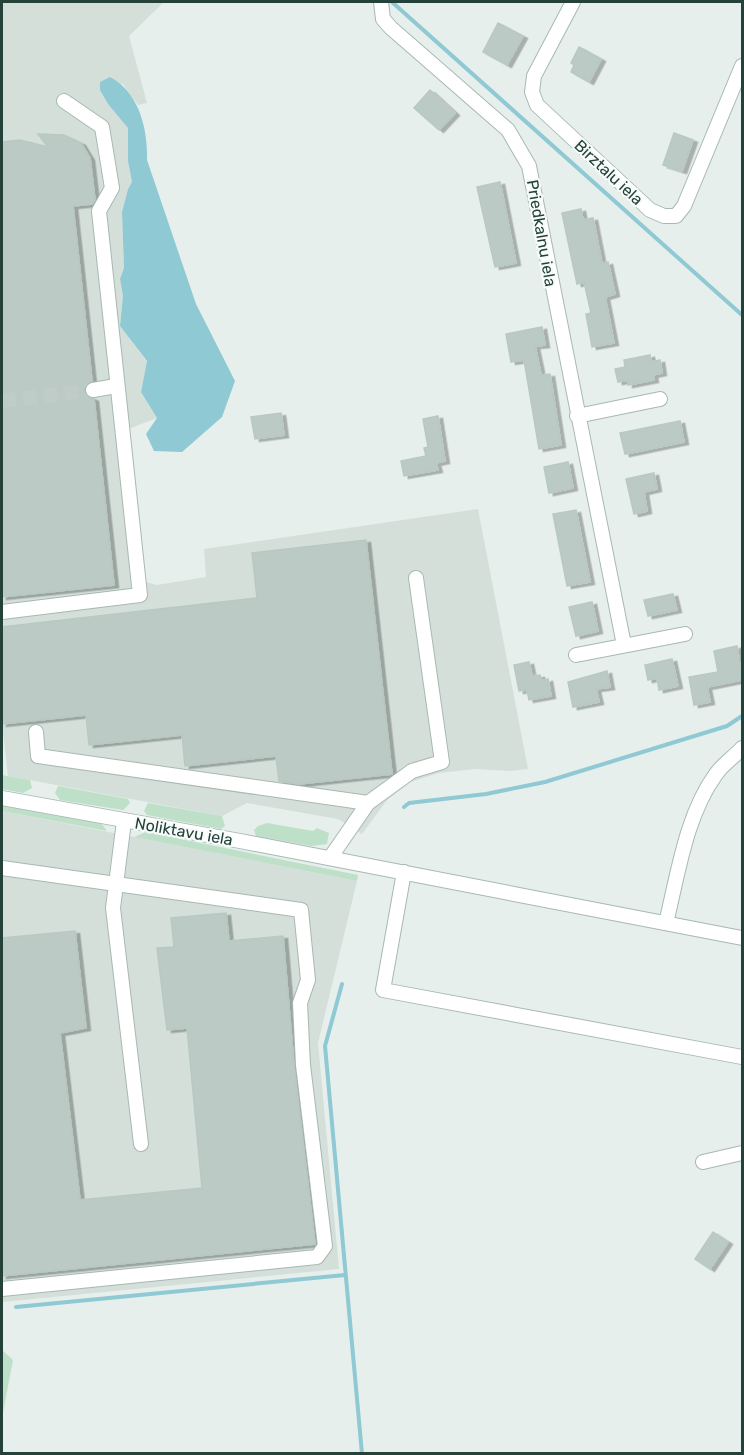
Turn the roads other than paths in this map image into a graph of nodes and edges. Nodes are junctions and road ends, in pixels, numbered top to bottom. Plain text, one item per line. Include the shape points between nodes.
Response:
1 (381, 2) edge
2 (573, 2) edge
3 (742, 66) edge
4 (64, 100) dead end
5 (116, 386) junction
6 (93, 390) tunnel mouth
7 (660, 399) dead end
8 (577, 416) junction
9 (416, 578) dead end
10 (2, 612) edge
11 (685, 634) dead end
12 (624, 645) junction
13 (576, 655) dead end
14 (36, 732) dead end
15 (742, 748) edge
16 (2, 798) edge
17 (368, 803) junction
18 (123, 821) junction
19 (330, 858) junction
20 (2, 868) edge
21 (405, 872) junction
22 (114, 883) junction
23 (666, 923) junction
24 (742, 938) edge
25 (742, 1057) edge
26 (141, 1144) dead end
27 (742, 1153) edge
28 (703, 1162) dead end
29 (2, 1289) edge

1 - 8 street, Priedkalnu iela via 383,19 391,28 508,130 522,149 536,187
2 - 3 street, Birztalu iela via 534,76 532,92 537,105 650,210 664,216 676,216 684,206
4 - 5 street via 102,128 112,188 99,210
5 - 6 street
5 - 10 street via 140,595
7 - 8 street
8 - 12 street, Priedkalnu iela
9 - 17 street via 442,762 412,771
11 - 12 street
12 - 13 street
14 - 17 street via 38,756
15 - 23 street via 717,772 706,790 691,827
16 - 18 street, Noliktavu iela
17 - 19 street
18 - 19 street, Noliktavu iela
18 - 22 street
19 - 21 street, Noliktavu iela
20 - 22 street
21 - 23 street, Noliktavu iela
21 - 25 street via 383,990
22 - 26 street via 113,908
22 - 29 street via 301,910 308,980 300,1003 303,1065 325,1246 317,1257
23 - 24 street, Noliktavu iela
27 - 28 street

